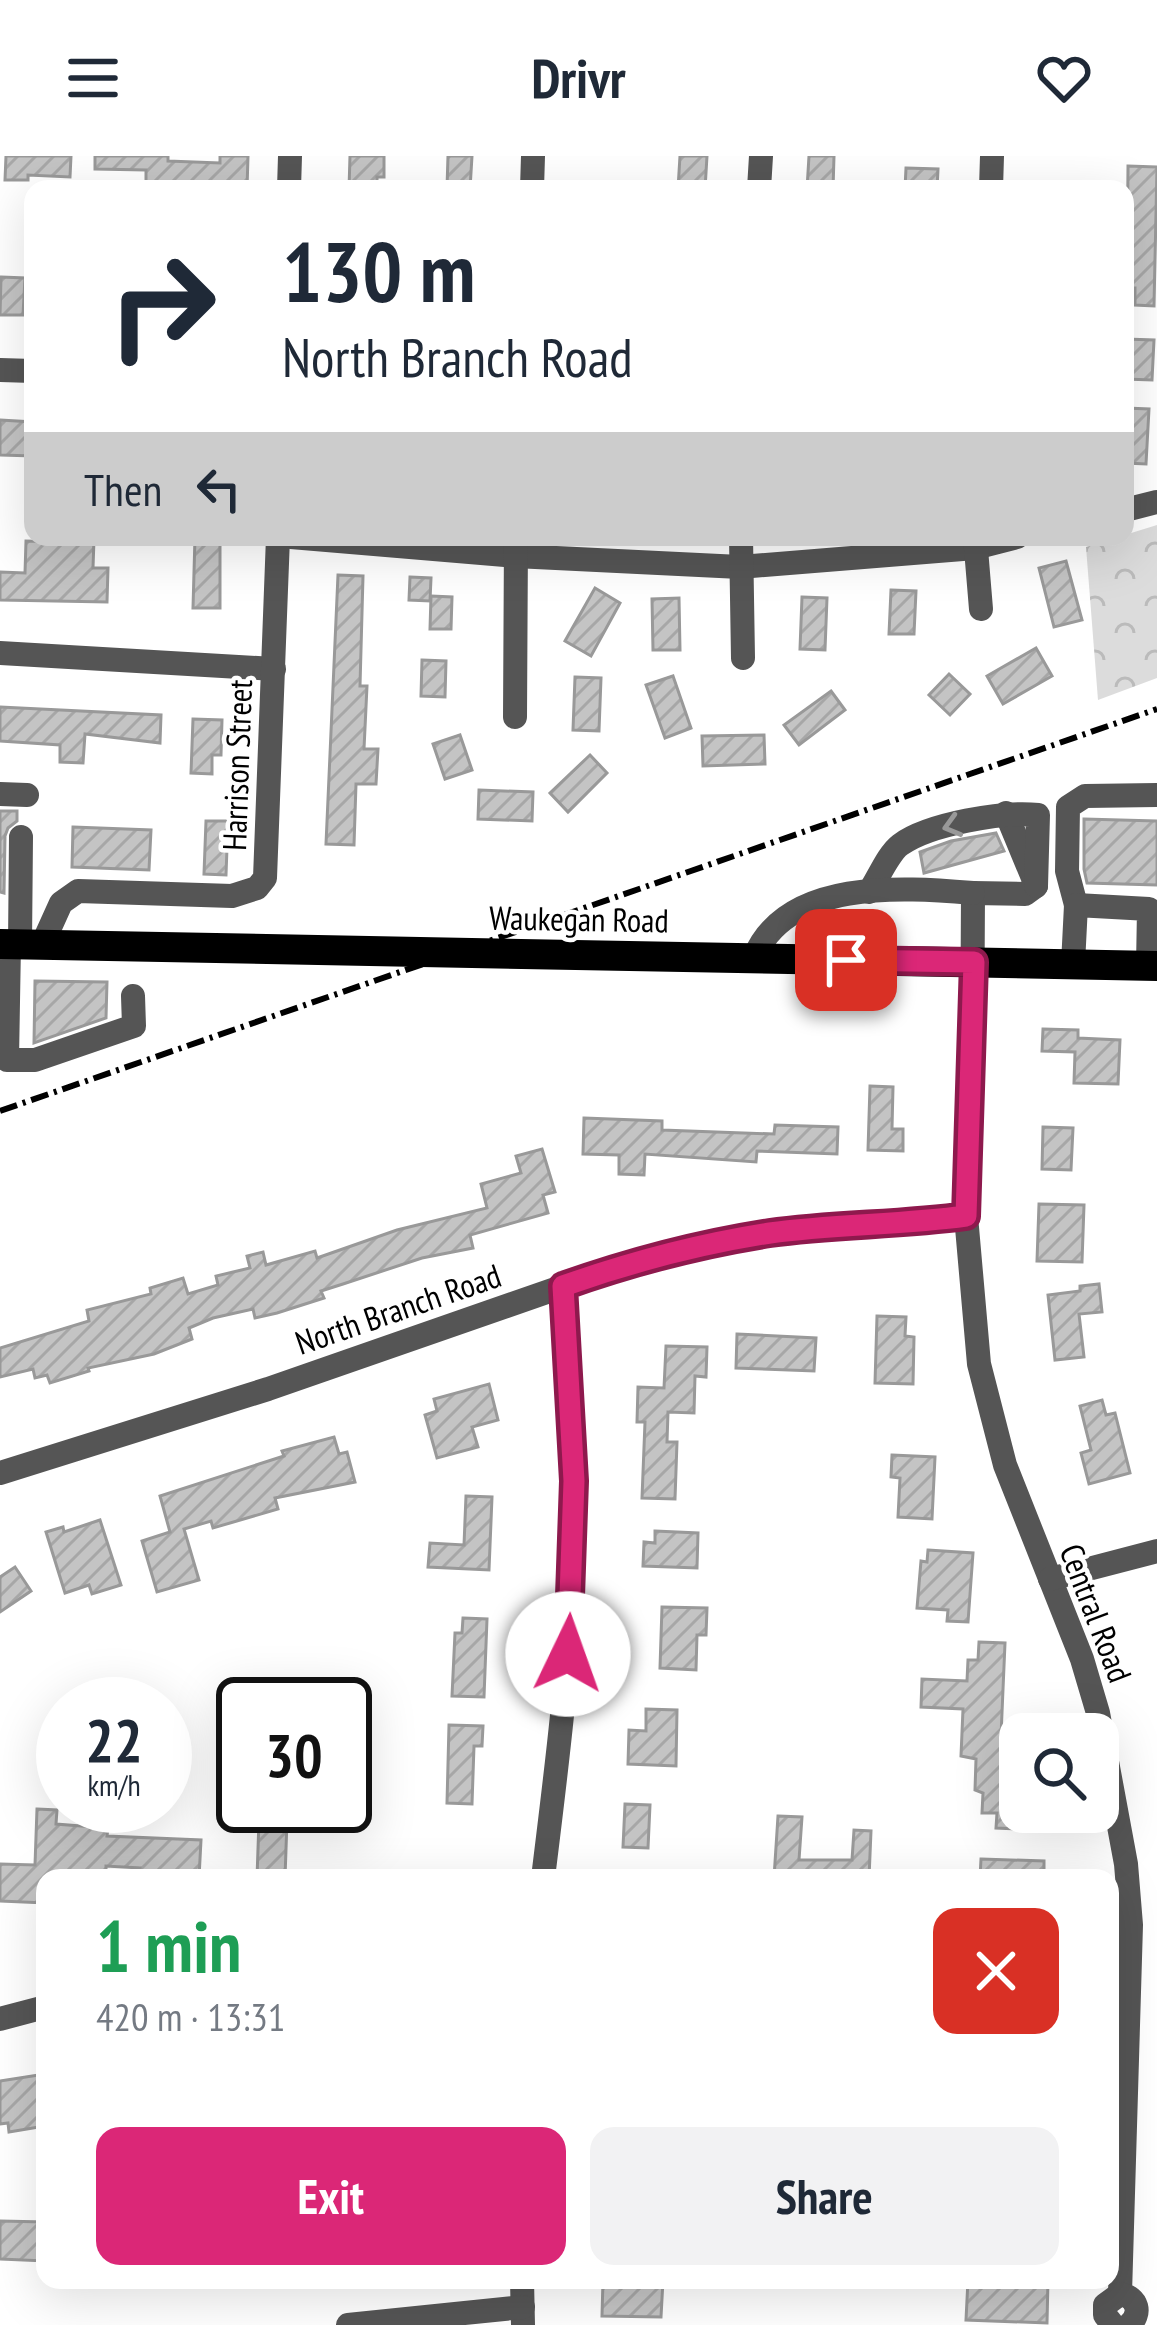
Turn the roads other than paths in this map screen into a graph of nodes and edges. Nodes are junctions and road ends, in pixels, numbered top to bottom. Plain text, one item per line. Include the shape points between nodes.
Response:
1 (278, 546) edge
2 (741, 546) edge
3 (937, 546) edge
4 (975, 546) edge
5 (516, 547) edge
6 (740, 567) junction
7 (981, 609) dead end
8 (0, 653) edge
9 (742, 658) dead end
10 (274, 669) junction
11 (515, 718) dead end
12 (0, 794) edge
13 (27, 795) dead end
14 (1157, 795) edge
15 (21, 837) dead end
16 (869, 892) junction
17 (973, 893) junction
18 (1076, 905) junction
19 (18, 944) edge
20 (754, 958) junction
21 (974, 962) junction
22 (1073, 964) junction
23 (1152, 966) edge
24 (133, 996) dead end
25 (966, 1216) junction
26 (563, 1286) junction
27 (0, 1473) edge
28 (1157, 1552) edge
29 (1050, 1579) junction
30 (544, 1869) edge
31 (1119, 2007) edge
32 (36, 2009) edge
33 (0, 2019) edge
34 (1120, 2294) junction
35 (523, 2316) edge
36 (348, 2325) edge
37 (1113, 2325) edge
38 (1129, 2325) edge

1 - 10 street, Harrison Street
2 - 6 street
3 - 6 street
4 - 7 street
5 - 6 street
5 - 11 street
6 - 9 street
8 - 10 street
10 - 19 street, Harrison Street via 268,863 257,888 232,896 78,891
12 - 13 street
14 - 18 street via 1085,796 1068,807 1067,871
15 - 19 street
16 - 17 street
17 -> 16 street via 1025,894 1036,886 1006,813 899,846
16 - 20 street via 806,904 761,939
17 - 21 street, Central Road
18 - 22 street
18 - 23 street via 1149,909
19 - 20 main road, Waukegan Road
19 - 24 street via 7,1060 34,1060 134,1026
20 - 21 main road, Waukegan Road
21 - 22 main road, Waukegan Road
21 - 25 street, Central Road
22 - 23 main road, Waukegan Road
25 - 26 street, North Branch Road via 714,1243
25 - 29 street, Central Road via 983,1383 1005,1466
26 - 27 street, North Branch Road
26 - 30 street via 573,1561
28 - 29 street
29 - 31 street, Central Road via 1098,1713 1121,1821 1131,1925
31 - 34 street, Central Road
32 - 33 street
34 - 37 street, Central Road via 1105,2305
34 - 38 street, Central Road via 1137,2307
35 - 36 street

